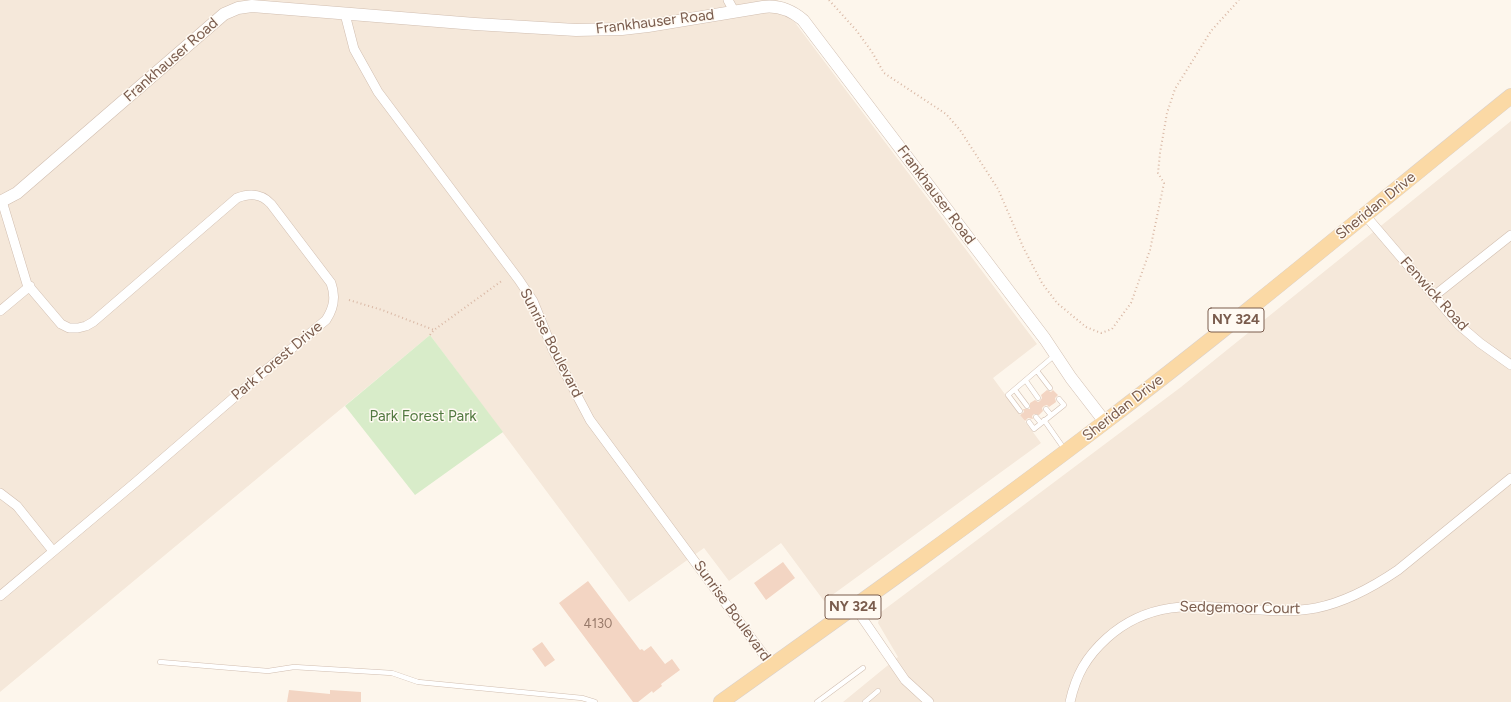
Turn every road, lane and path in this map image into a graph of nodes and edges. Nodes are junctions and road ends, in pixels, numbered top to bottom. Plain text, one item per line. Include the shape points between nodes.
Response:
1 (728, 0) edge
2 (829, 0) edge
3 (1239, 0) edge
4 (264, 4) edge
5 (734, 12) junction
6 (345, 14) junction
7 (1511, 96) edge
8 (1, 202) edge
9 (1365, 215) junction
10 (1511, 235) edge
11 (503, 280) dead end
12 (30, 286) junction
13 (1434, 296) junction
14 (349, 300) dead end
15 (0, 311) edge
16 (434, 330) junction
17 (430, 335) dead end
18 (1056, 354) junction
19 (1511, 365) edge
20 (1037, 371) junction
21 (1026, 381) junction
22 (1050, 388) dead end
23 (1015, 390) junction
24 (1038, 398) dead end
25 (1059, 399) dead end
26 (1027, 406) dead end
27 (1046, 409) dead end
28 (1020, 411) dead end
29 (1050, 415) junction
30 (1036, 417) dead end
31 (1029, 422) dead end
32 (1042, 422) junction
33 (1105, 422) junction
34 (1066, 452) junction
35 (1511, 478) edge
36 (0, 493) edge
37 (54, 551) junction
38 (0, 596) edge
39 (854, 606) junction
40 (160, 662) dead end
41 (772, 666) junction
42 (863, 668) dead end
43 (878, 691) dead end
44 (594, 702) edge
45 (721, 702) edge
46 (818, 702) edge
47 (865, 702) edge
48 (929, 702) edge
49 (1070, 702) edge

1 - 5 street
2 - 3 path via 856,30 884,73 946,114 960,130 998,189 1042,283 1058,303 1086,327 1101,333 1112,329 1131,303 1150,250 1164,183 1158,173 1160,153 1167,113 1175,88 1211,31
4 - 6 street, Frankhauser Road
4 - 8 street, Frankhauser Road via 242,7 224,14 17,193
5 - 6 street, Frankhauser Road via 622,29 576,30
5 - 18 street, Frankhauser Road via 774,6 788,10 803,20
6 - 41 street, Sunrise Boulevard via 354,49 378,92 533,301 556,356 590,420
7 - 9 main road, Sheridan Drive / NY 324
8 - 12 street, Park Forest Drive via 27,284
9 - 13 street, Fenwick Road
9 - 33 main road, Sheridan Drive / NY 324
10 - 13 street
11 - 16 path
12 - 15 street
12 - 37 street, Park Forest Drive via 61,324 69,328 86,326 238,198 253,194 261,196 271,204 331,283 334,292 331,312 326,320
13 - 19 street, Fenwick Road via 1459,325
14 - 16 path
16 - 17 path
18 - 20 lane
18 - 33 street, Frankhauser Road
20 - 21 lane
20 - 22 lane
21 - 23 lane
21 - 24 lane
23 - 26 lane
23 - 28 lane via 1008,395
25 - 29 lane via 1064,405
27 - 29 lane
29 - 32 lane
30 - 32 lane
31 - 32 lane via 1034,429
32 - 34 lane
33 - 34 main road, Sheridan Drive / NY 324
34 - 39 main road, Sheridan Drive / NY 324
35 - 49 street, Sedgemoor Court via 1398,570 1379,583 1338,602 1289,611 1201,606 1169,608 1142,615 1112,634 1094,650 1078,674
36 - 37 street via 17,506
37 - 38 street, Park Forest Drive
39 - 41 main road, Sheridan Drive / NY 324
39 - 48 street via 906,680
40 - 44 lane via 268,671 294,667 392,673 418,682 582,698
41 - 45 main road, Sheridan Drive / NY 324
42 - 46 lane
43 - 47 lane

